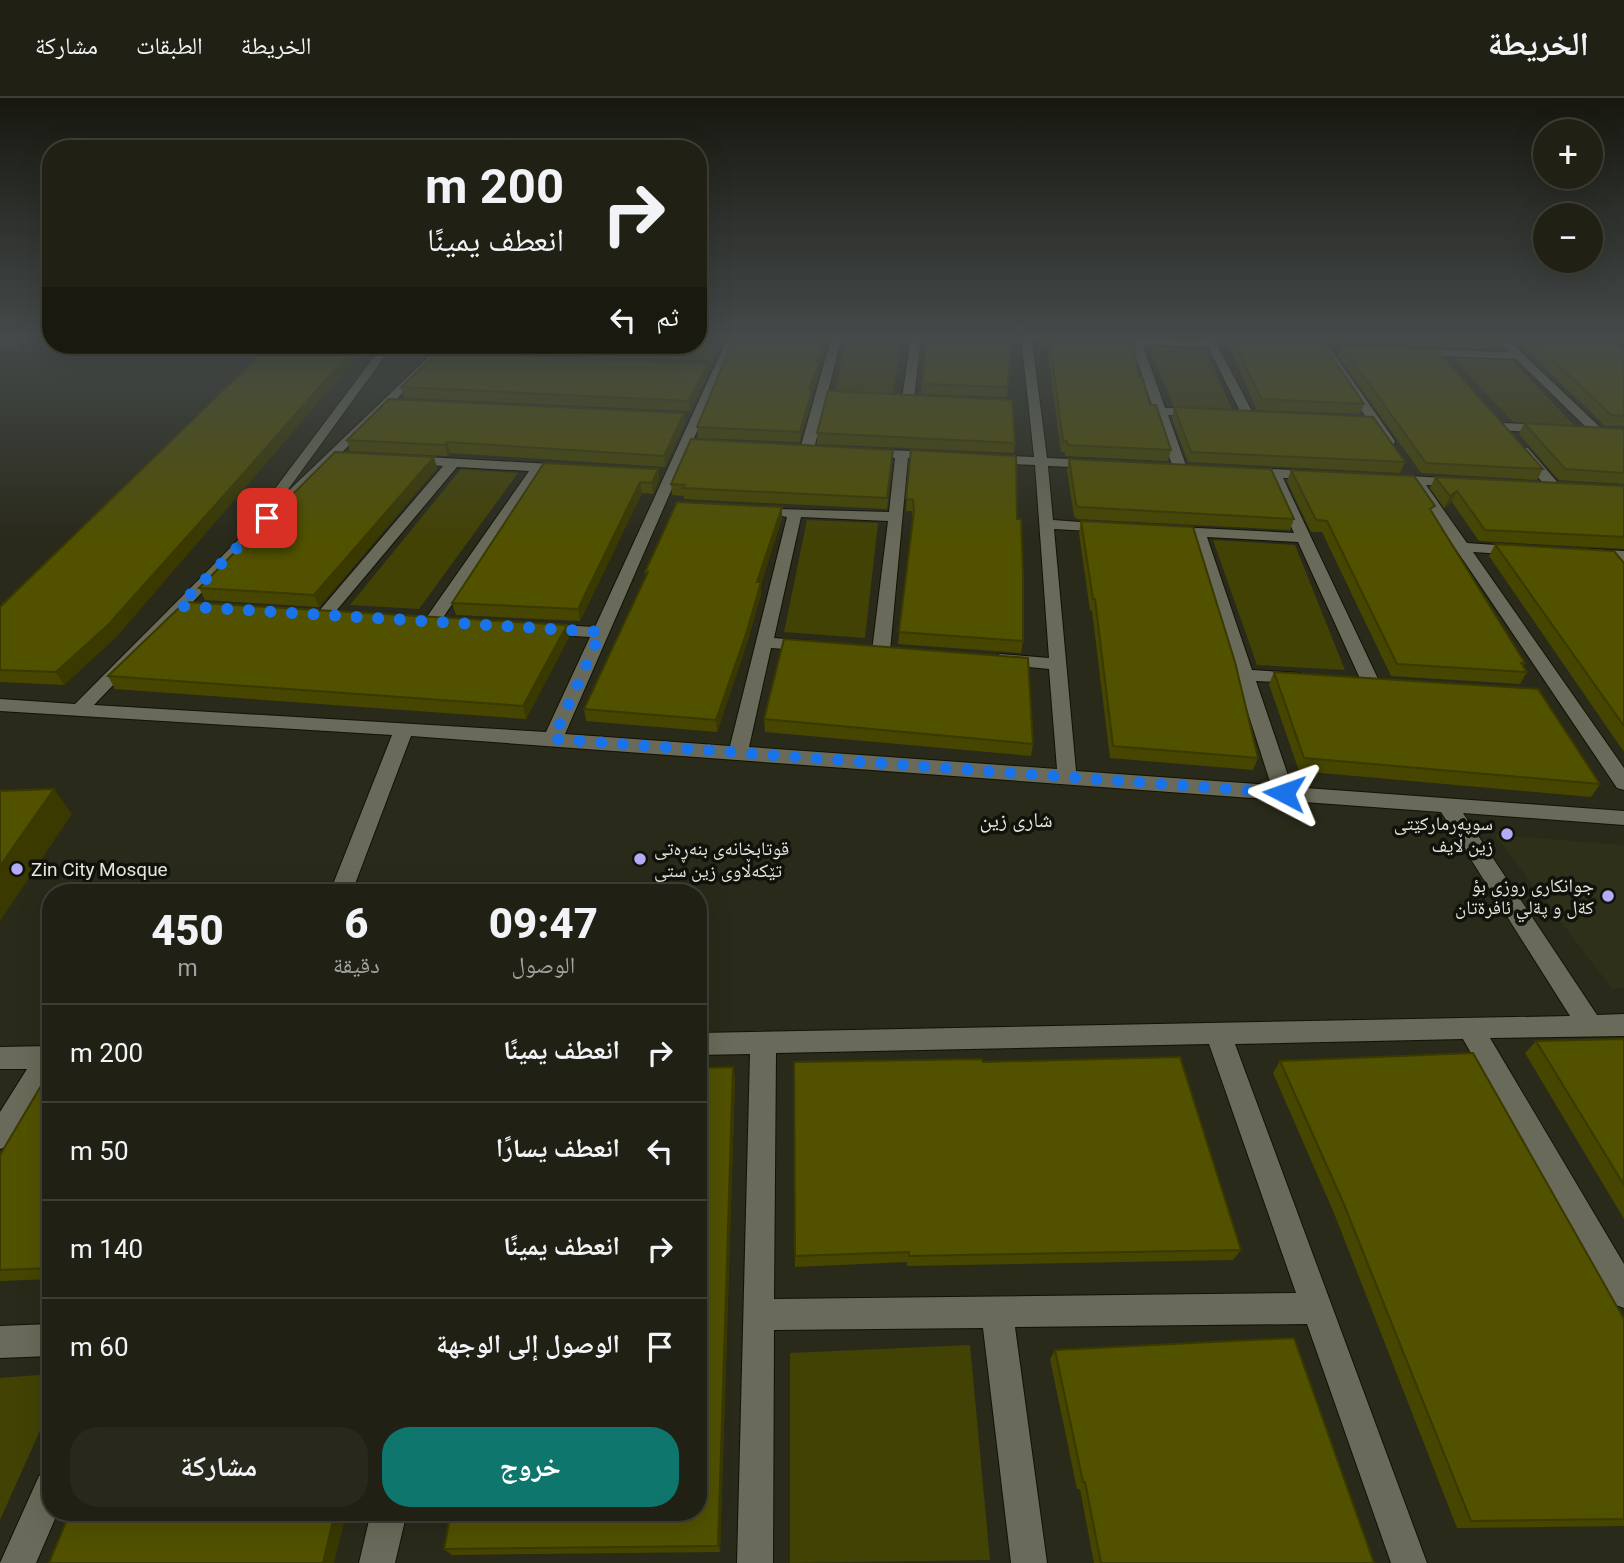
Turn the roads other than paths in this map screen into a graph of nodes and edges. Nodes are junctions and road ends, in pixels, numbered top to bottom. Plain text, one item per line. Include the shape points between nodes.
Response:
1 (344, 403) edge
2 (395, 403) edge
3 (697, 403) edge
4 (819, 403) edge
5 (1028, 403) edge
6 (1157, 403) edge
7 (1242, 403) edge
8 (1360, 403) edge
9 (1572, 403) edge
10 (1160, 411) junction
11 (1210, 414) edge
12 (1248, 415) edge
13 (807, 449) edge
14 (848, 452) edge
15 (902, 454) junction
16 (400, 460) edge
17 (1041, 461) junction
18 (454, 462) junction
19 (1111, 465) edge
20 (538, 467) junction
21 (1180, 468) edge
22 (578, 469) edge
23 (1234, 471) edge
24 (1274, 473) junction
25 (1326, 476) edge
26 (1378, 478) edge
27 (1416, 480) junction
28 (1471, 483) edge
29 (1553, 487) edge
30 (767, 511) edge
31 (795, 512) junction
32 (895, 517) junction
33 (1046, 524) junction
34 (1129, 529) edge
35 (253, 531) junction
36 (1171, 531) edge
37 (1198, 532) junction
38 (1304, 538) junction
39 (1462, 547) junction
40 (1541, 551) edge
41 (1580, 553) edge
42 (1622, 558) edge
43 (179, 606) junction
44 (206, 607) edge
45 (352, 616) edge
46 (432, 621) edge
47 (523, 627) edge
48 (601, 632) junction
49 (764, 642) junction
50 (829, 647) edge
51 (882, 651) edge
52 (976, 658) edge
53 (1058, 664) junction
54 (1245, 675) junction
55 (1321, 680) edge
56 (1346, 681) edge
57 (1536, 694) edge
58 (1564, 695) junction
59 (0, 705) edge
60 (78, 711) junction
61 (404, 730) junction
62 (553, 739) junction
63 (738, 753) junction
64 (1067, 777) junction
65 (1624, 783) edge
66 (1284, 793) junction
67 (1447, 805) junction
68 (1624, 818) edge
69 (344, 884) edge
70 (1624, 1025) edge
71 (1590, 1026) junction
72 (1470, 1028) junction
73 (1218, 1033) junction
74 (763, 1042) junction
75 (707, 1044) edge
76 (42, 1057) edge
77 (0, 1058) edge
78 (42, 1068) edge
79 (0, 1136) edge
80 (1624, 1292) edge
81 (1317, 1308) junction
82 (997, 1312) junction
83 (759, 1315) junction
84 (42, 1340) edge
85 (0, 1342) edge
86 (42, 1508) edge
87 (387, 1521) edge
88 (17, 1563) edge
89 (377, 1563) edge
90 (755, 1563) edge
91 (1029, 1563) edge
92 (1409, 1563) edge

1 - 35 street
2 - 35 street
3 - 48 street via 691,418 692,444 665,474 664,506
4 - 13 street
5 - 17 street
6 - 10 street
7 - 12 street
8 - 27 street
9 - 29 street via 1604,432 1498,421
10 - 11 street
10 - 21 street
14 - 15 street
15 - 17 street
15 - 32 street
16 - 18 street
17 - 19 street
17 - 33 street
18 - 20 street
18 - 45 street via 318,614
20 - 22 street
20 - 46 street
23 - 24 street
24 - 25 street
24 - 38 street
26 - 27 street
27 - 28 street
27 - 39 street
30 - 31 street
31 - 32 street
31 - 49 street
32 - 51 street
33 - 34 street
33 - 53 street
35 - 43 street
36 - 37 street
37 - 38 street
37 - 54 street
38 - 56 street via 1378,683
39 - 40 street
39 - 58 street
41 - 42 street
43 - 44 street
43 - 60 street
47 - 48 street
48 - 62 street
49 - 50 street
49 - 63 street
52 - 53 street
53 - 64 street
54 - 55 street
54 - 66 street
57 - 58 street
58 - 65 street
59 - 60 street
60 - 61 street
61 - 62 street
61 - 69 street
62 - 63 street
63 - 64 street
64 - 66 street
66 - 67 street
67 - 68 street
67 - 71 street
70 - 71 street
71 - 72 street
72 - 73 street
72 - 80 street
73 - 74 street
73 - 81 street
74 - 75 street
74 - 83 street
76 - 77 street
78 - 79 street
81 - 82 street
81 - 92 street
82 - 83 street
82 - 91 street
83 - 90 street
84 - 85 street
86 - 88 street
87 - 89 street

